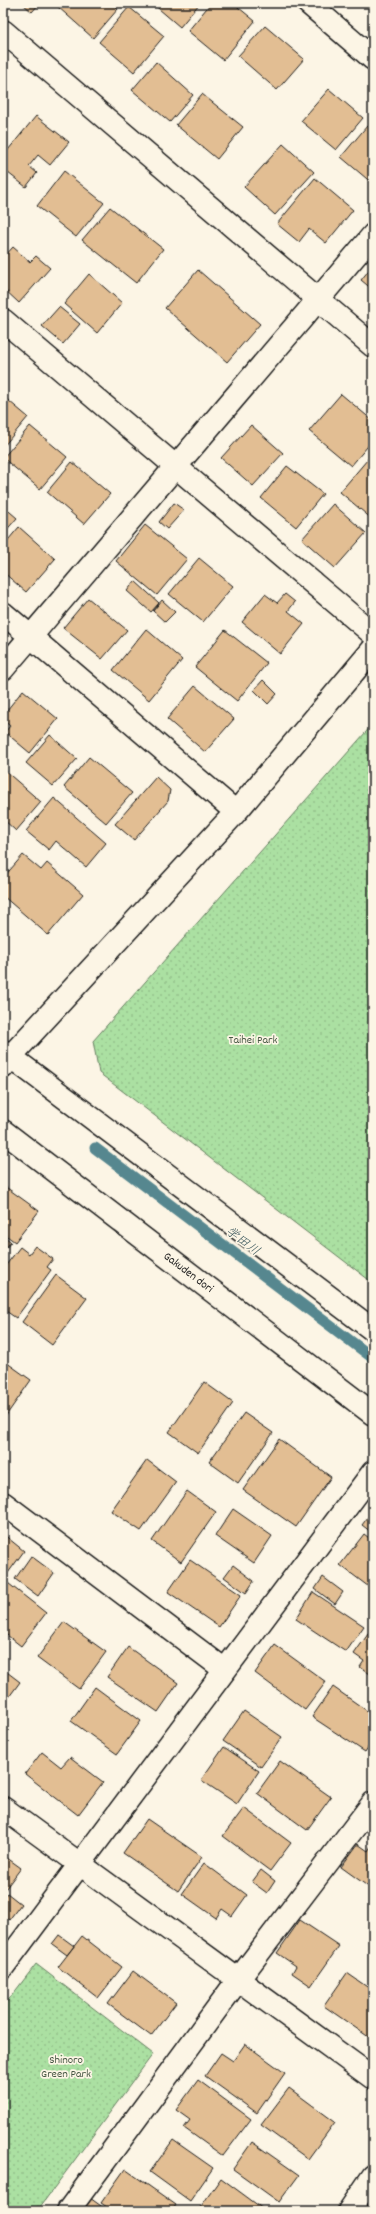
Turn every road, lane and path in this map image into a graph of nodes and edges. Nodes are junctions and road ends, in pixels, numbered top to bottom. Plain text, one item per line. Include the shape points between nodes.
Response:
1 (308, 3) edge
2 (3, 31) edge
3 (373, 59) edge
4 (373, 235) edge
5 (317, 300) junction
6 (3, 320) edge
7 (373, 346) edge
8 (175, 467) junction
9 (3, 612) edge
10 (373, 634) edge
11 (31, 636) junction
12 (373, 650) edge
13 (3, 669) edge
14 (236, 812) junction
15 (5, 1058) edge
16 (3, 1131) edge
17 (373, 1330) edge
18 (373, 1414) edge
19 (373, 1472) edge
20 (3, 1502) edge
21 (225, 1670) junction
22 (373, 1803) edge
23 (3, 1808) edge
24 (79, 1864) junction
25 (3, 1967) edge
26 (238, 1980) junction
27 (373, 2078) edge
28 (373, 2176) edge
29 (68, 2211) edge
30 (349, 2211) edge

1 - 3 street
2 - 5 street
4 - 5 street
5 - 7 street
5 - 8 street
6 - 8 street
8 - 10 street
8 - 11 street
9 - 11 street
11 - 13 street
11 - 14 street
12 - 14 street
14 - 15 street
15 - 17 street
16 - 18 street, Gakuden dori
19 - 21 street
20 - 21 street
21 - 24 street
22 - 26 street
23 - 24 street
24 - 25 street
24 - 26 street
26 - 27 street
26 - 29 street
28 - 30 street

